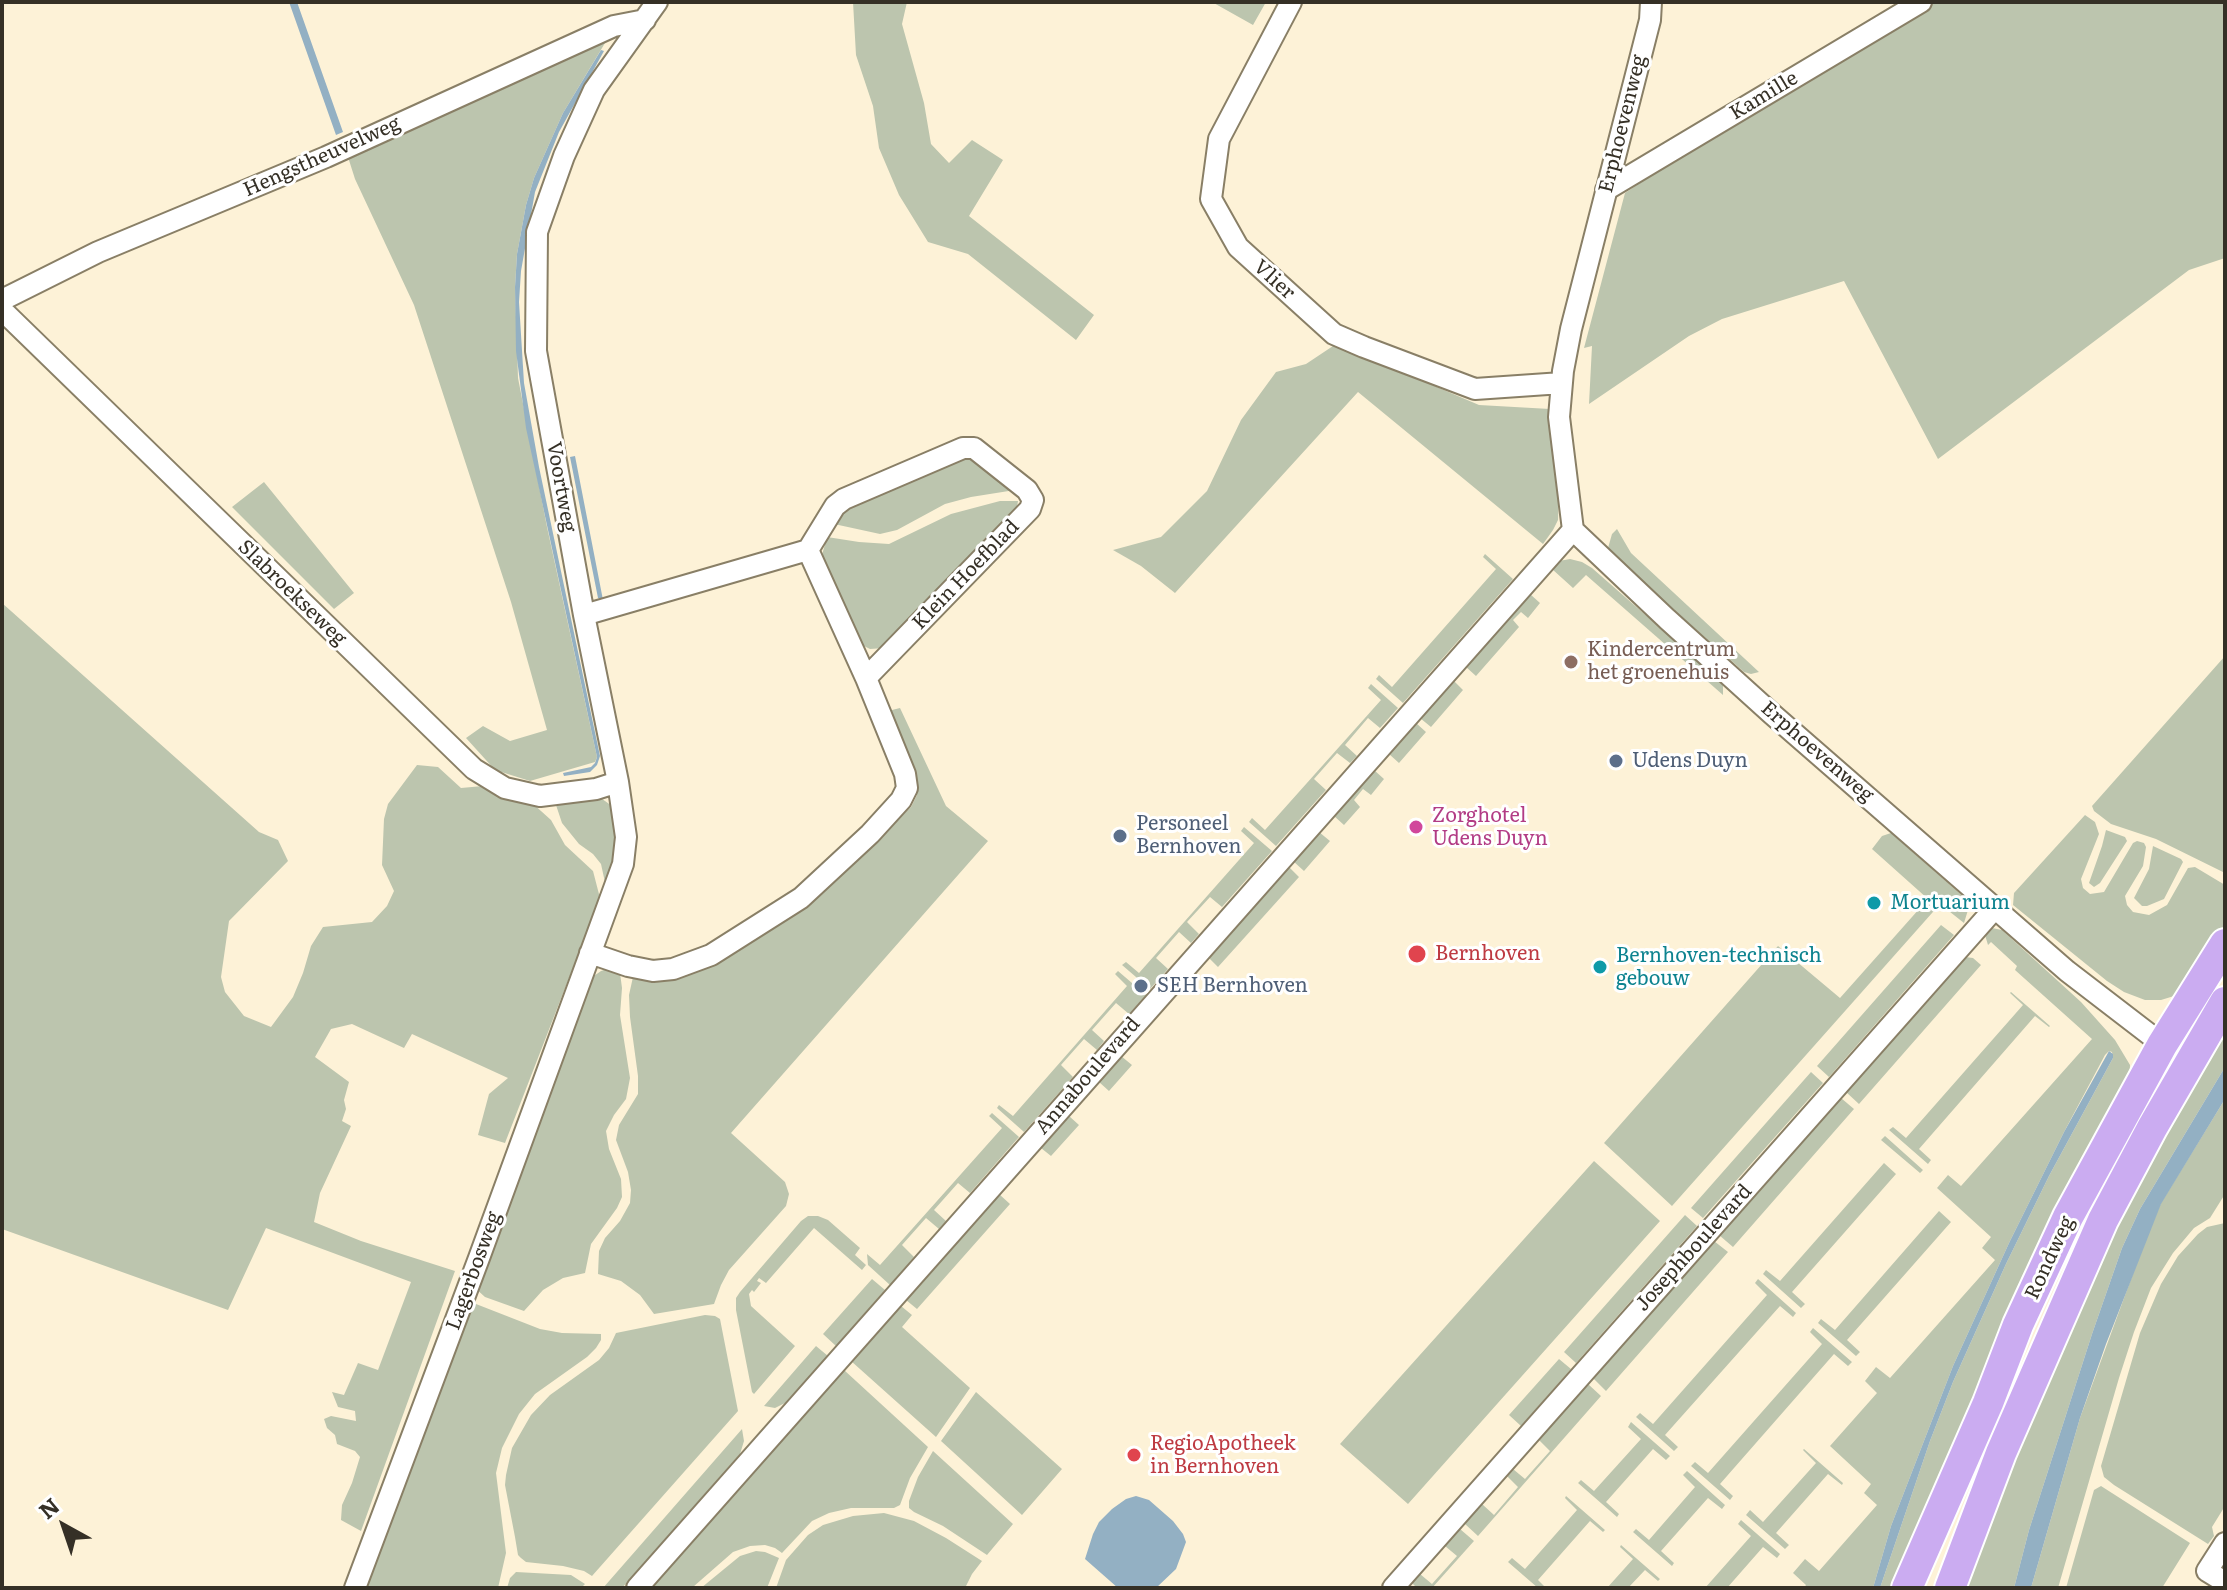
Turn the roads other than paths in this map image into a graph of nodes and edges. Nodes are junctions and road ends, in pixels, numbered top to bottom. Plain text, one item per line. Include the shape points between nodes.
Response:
1 (657, 2) edge
2 (1291, 2) edge
3 (1651, 2) edge
4 (1921, 2) edge
5 (645, 20) junction
6 (1606, 190) junction
7 (2, 300) edge
8 (2, 310) edge
9 (1562, 383) junction
10 (1573, 530) junction
11 (808, 550) junction
12 (584, 615) junction
13 (866, 678) junction
14 (618, 782) junction
15 (1995, 908) junction
16 (2225, 944) edge
17 (590, 953) junction
18 (2225, 1002) edge
19 (2162, 1045) junction
20 (2188, 1064) junction
21 (2221, 1549) edge
22 (2225, 1582) edge
23 (355, 1588) edge
24 (637, 1588) edge
25 (1393, 1588) edge
26 (1907, 1588) edge
27 (1950, 1588) edge

1 - 5 street, Voortweg
2 - 9 street, Vlier via 1219,139 1211,199 1238,247 1334,334 1364,347 1475,389
3 - 6 street, Erphoevenweg
4 - 6 street, Kamille
5 - 7 street, Hengstheuvelweg via 614,26 326,157 98,252
5 - 12 street, Voortweg via 594,90 537,232 536,351
6 - 9 street, Erphoevenweg
8 - 14 street, Slabroekseweg via 474,769 505,788 540,796
9 - 10 street, Erphoevenweg via 1559,417
10 - 15 street, Erphoevenweg
10 - 24 street, Annaboulevard
11 - 12 street
11 - 13 street
11 - 13 street, Klein Hoefblad via 844,499 963,448 974,448 1033,500
12 - 14 street, Voortweg
13 - 17 street via 907,788 860,844 801,898 690,964 653,971
14 - 17 street, Voortweg via 626,837 623,864
15 - 19 street, Erphoevenweg
15 - 25 street, Josephboulevard
16 - 19 main road, Rondweg
17 - 23 street, Lagerbosweg
18 - 20 main road, Rondweg
19 - 20 street, Erphoevenweg
19 - 26 main road, Rondweg via 2062,1230
20 - 27 main road, Rondweg via 2097,1233 2001,1453
21 - 22 street via 2207,1571

